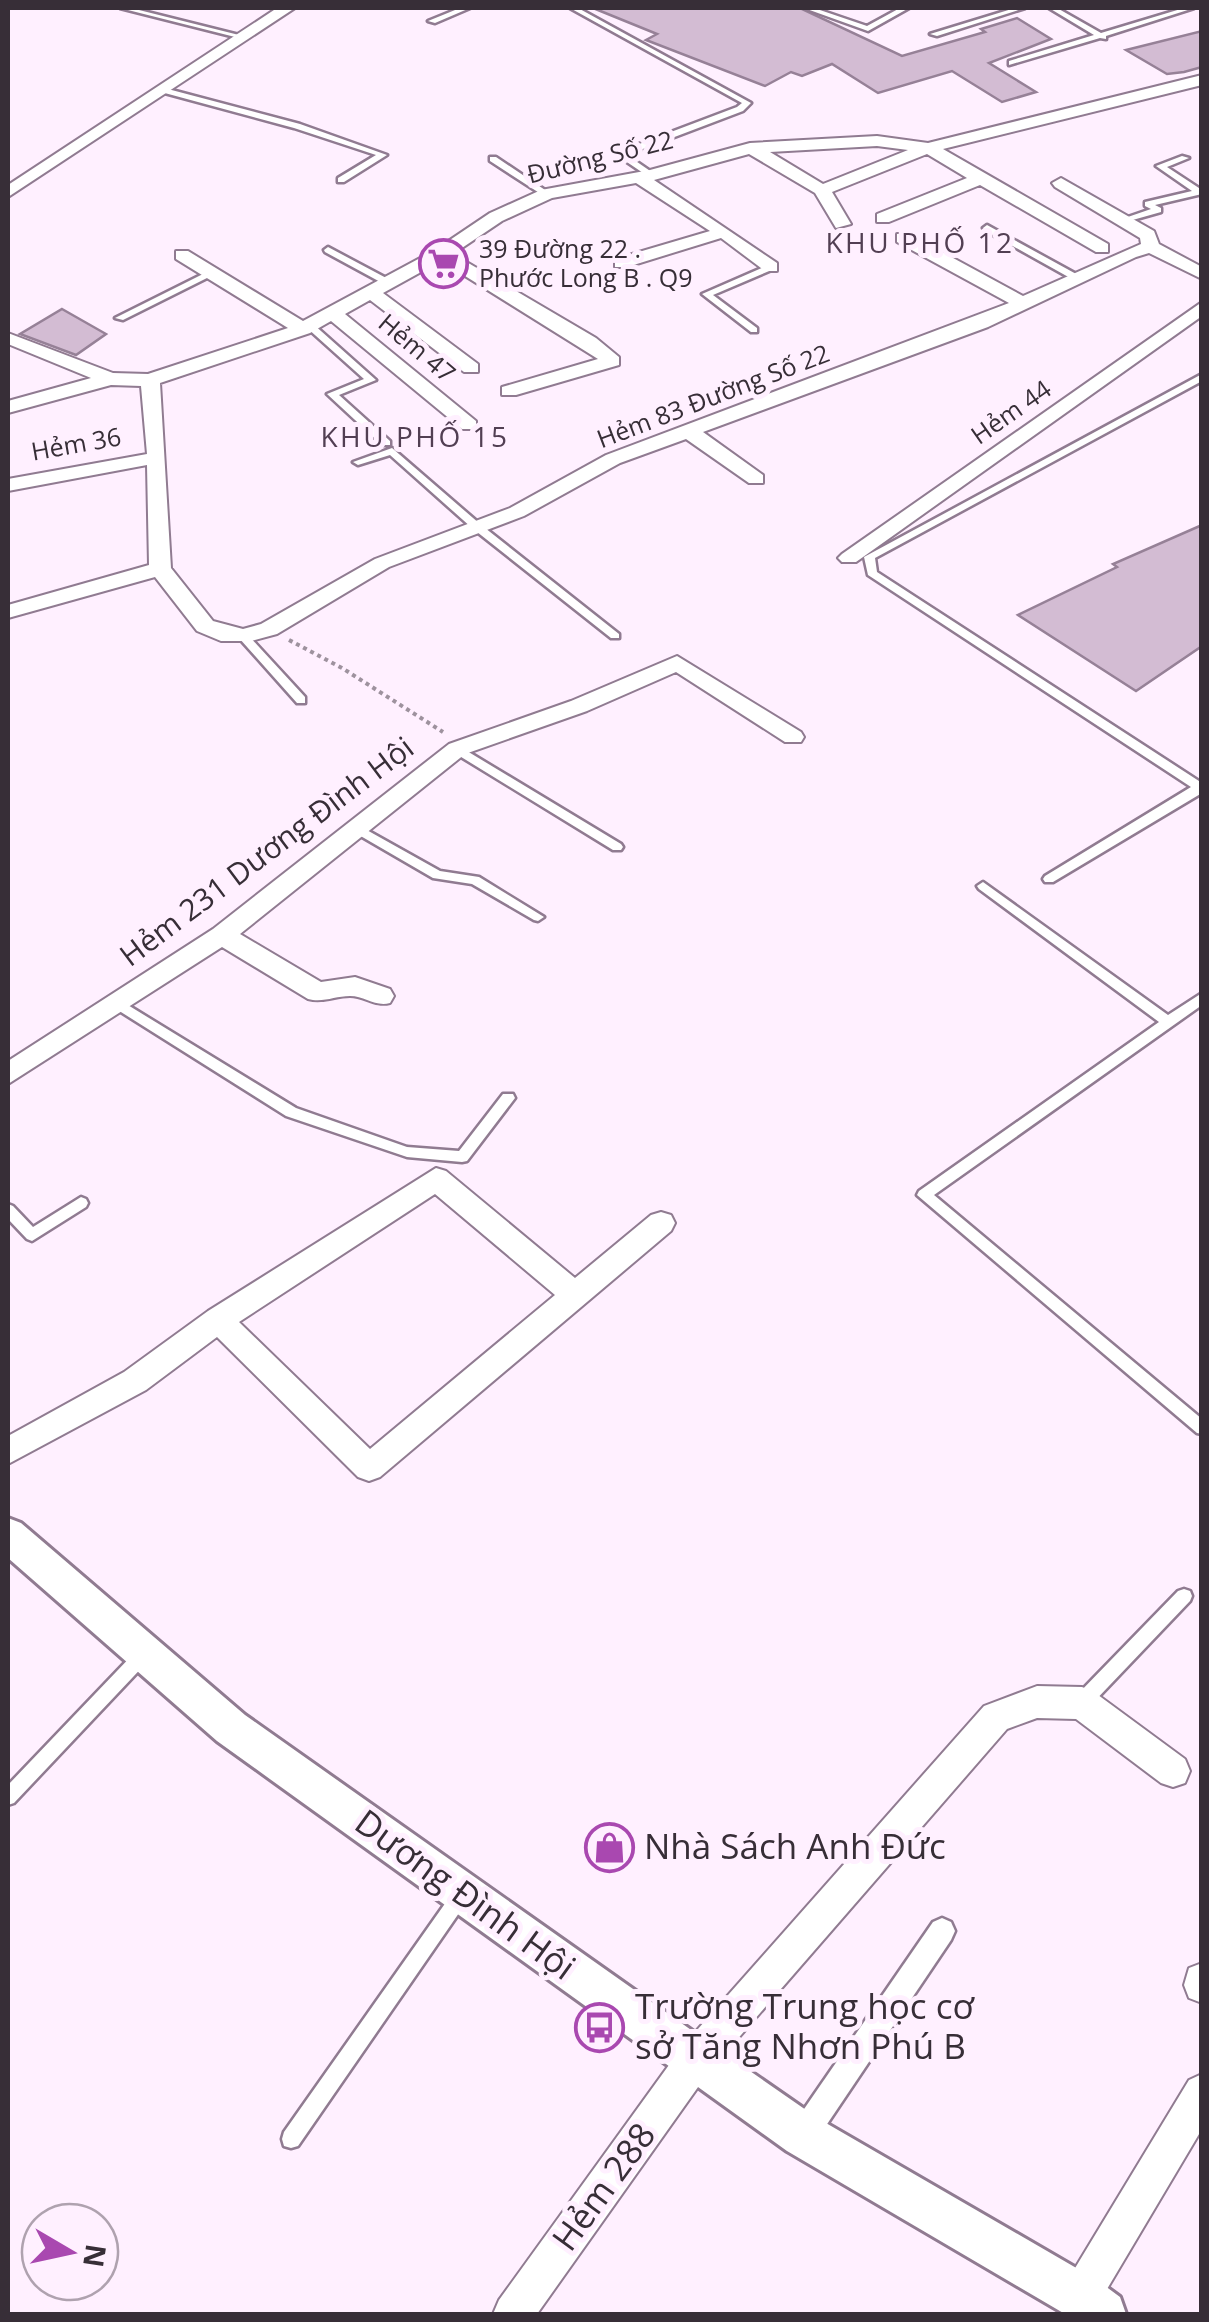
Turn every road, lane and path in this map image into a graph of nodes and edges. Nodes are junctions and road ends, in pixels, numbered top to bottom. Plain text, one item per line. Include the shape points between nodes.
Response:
1 (124, 8) edge
2 (287, 8) edge
3 (466, 8) edge
4 (573, 8) edge
5 (808, 8) edge
6 (906, 8) edge
7 (1021, 8) edge
8 (1052, 8) edge
9 (1190, 8) edge
10 (432, 21) dead end
11 (934, 34) dead end
12 (243, 37) junction
13 (1103, 37) junction
14 (1012, 63) dead end
15 (1202, 80) edge
16 (164, 90) junction
17 (750, 148) junction
18 (928, 148) junction
19 (493, 158) dead end
20 (1185, 158) dead end
21 (645, 176) junction
22 (981, 178) junction
23 (341, 180) dead end
24 (1061, 183) dead end
25 (10, 189) edge
26 (822, 190) junction
27 (547, 194) junction
28 (883, 218) dead end
29 (1125, 221) junction
30 (842, 224) dead end
31 (987, 228) dead end
32 (724, 232) junction
33 (904, 238) dead end
34 (1151, 247) junction
35 (1102, 248) dead end
36 (328, 250) dead end
37 (441, 254) junction
38 (182, 255) dead end
39 (621, 263) dead end
40 (772, 267) joint
41 (212, 273) junction
42 (1202, 274) edge
43 (1075, 277) junction
44 (379, 287) junction
45 (1022, 303) junction
46 (1202, 307) edge
47 (330, 312) junction
48 (120, 318) dead end
49 (306, 327) junction
50 (754, 330) dead end
51 (8, 338) edge
52 (471, 368) dead end
53 (1202, 377) edge
54 (110, 380) junction
55 (150, 380) junction
56 (509, 391) dead end
57 (8, 407) edge
58 (468, 425) dead end
59 (687, 430) junction
60 (386, 444) dead end
61 (154, 458) junction
62 (358, 462) dead end
63 (756, 479) dead end
64 (8, 485) edge
65 (476, 526) junction
66 (849, 558) dead end
67 (160, 569) junction
68 (8, 612) edge
69 (269, 630) junction
70 (243, 636) junction
71 (615, 636) dead end
72 (301, 700) dead end
73 (793, 737) dead end
74 (460, 747) junction
75 (1200, 788) edge
76 (356, 828) junction
77 (617, 847) dead end
78 (1049, 879) dead end
79 (983, 886) dead end
80 (538, 916) dead end
81 (222, 935) junction
82 (381, 996) dead end
83 (1202, 998) edge
84 (118, 1004) junction
85 (1168, 1022) junction
86 (8, 1074) edge
87 (508, 1098) dead end
88 (81, 1203) dead end
89 (8, 1210) edge
90 (661, 1224) dead end
91 (575, 1295) junction
92 (218, 1320) junction
93 (1202, 1428) edge
94 (8, 1451) edge
95 (8, 1535) edge
96 (1184, 1596) dead end
97 (145, 1654) junction
98 (1082, 1702) junction
99 (1172, 1771) dead end
100 (8, 1797) edge
101 (462, 1893) junction
102 (942, 1932) dead end
103 (695, 2060) junction
104 (1202, 2092) edge
105 (803, 2135) junction
106 (290, 2139) dead end
107 (1092, 2306) edge
108 (513, 2314) edge

1 - 12 lane
2 - 12 street
3 - 10 lane
4 - 21 lane via 747,103 621,154
5 - 6 lane via 868,29
7 - 11 lane
8 - 13 lane
9 - 13 lane
12 - 16 street
13 - 14 lane
15 - 18 street, Đường Số 22
16 - 23 lane via 382,155
16 - 25 street
17 - 18 street, Đường Số 22 via 877,141
17 - 21 street, Đường Số 22
17 - 26 street
18 - 22 street
18 - 26 street
19 - 27 lane
20 - 29 lane via 1160,166 1198,192 1148,204 1158,210
21 - 27 street, Đường Số 22
21 - 32 street
22 - 28 street
22 - 35 street
24 - 29 street
26 - 30 street
27 - 37 street, Đường Số 22 via 496,216
29 - 34 street via 1148,235
31 - 43 lane
32 - 39 street
32 - 40 street
33 - 45 street
34 - 42 street
34 - 43 street, Hẻm 83 Đường Số 22
36 - 44 lane
37 - 44 street, Đường Số 22
37 - 56 street via 612,361
38 - 41 street
40 - 50 lane via 707,294
41 - 48 lane
41 - 49 street
43 - 45 street, Hẻm 83 Đường Số 22
44 - 47 street, Đường Số 22
44 - 52 street
45 - 59 street, Hẻm 83 Đường Số 22 via 981,324
46 - 66 street, Hẻm 44
47 - 49 street, Đường Số 22
47 - 58 street, Hẻm 47
49 - 55 street, Đường Số 22
49 - 60 lane via 370,380 332,394
51 - 54 street
53 - 75 lane via 870,557 872,573
54 - 55 street, Đường Số 22
54 - 57 street
55 - 61 street
59 - 63 street
59 - 65 street, Hẻm 83 Đường Số 22
61 - 64 street, Hẻm 36
61 - 67 street
62 - 65 lane via 392,450
65 - 69 street, Hẻm 83 Đường Số 22 via 382,563
65 - 71 lane
67 - 68 street
67 - 70 street via 205,626
69 - 70 street, Hẻm 83 Đường Số 22
69 - 74 path via 342,668
70 - 72 lane
73 - 74 street, Hẻm 231 Dương Đình Hội via 677,663
74 - 76 street, Hẻm 231 Dương Đình Hội
74 - 77 lane
75 - 78 lane
76 - 80 lane via 437,875 475,880
76 - 81 street, Hẻm 231 Dương Đình Hội
79 - 85 lane
81 - 82 street via 317,992 355,986
81 - 84 street, Hẻm 231 Dương Đình Hội
83 - 85 lane
84 - 86 street, Hẻm 231 Dương Đình Hội
84 - 87 lane via 268,1101 406,1152 462,1157
85 - 93 lane via 924,1195
88 - 89 lane via 32,1236
90 - 91 street
91 - 92 street via 436,1180
91 - 92 street via 369,1468
92 - 94 street via 135,1380
95 - 97 street, Dương Đình Hội
96 - 98 lane
97 - 100 lane
97 - 101 street, Dương Đình Hội via 232,1728
98 - 99 street
98 - 103 street, Hẻm 288 via 1038,1702 996,1716
101 - 103 street, Dương Đình Hội
101 - 106 lane
102 - 105 street
103 - 105 street, Dương Đình Hội
103 - 108 street, Hẻm 288
104 - 107 street
105 - 107 street, Dương Đình Hội

